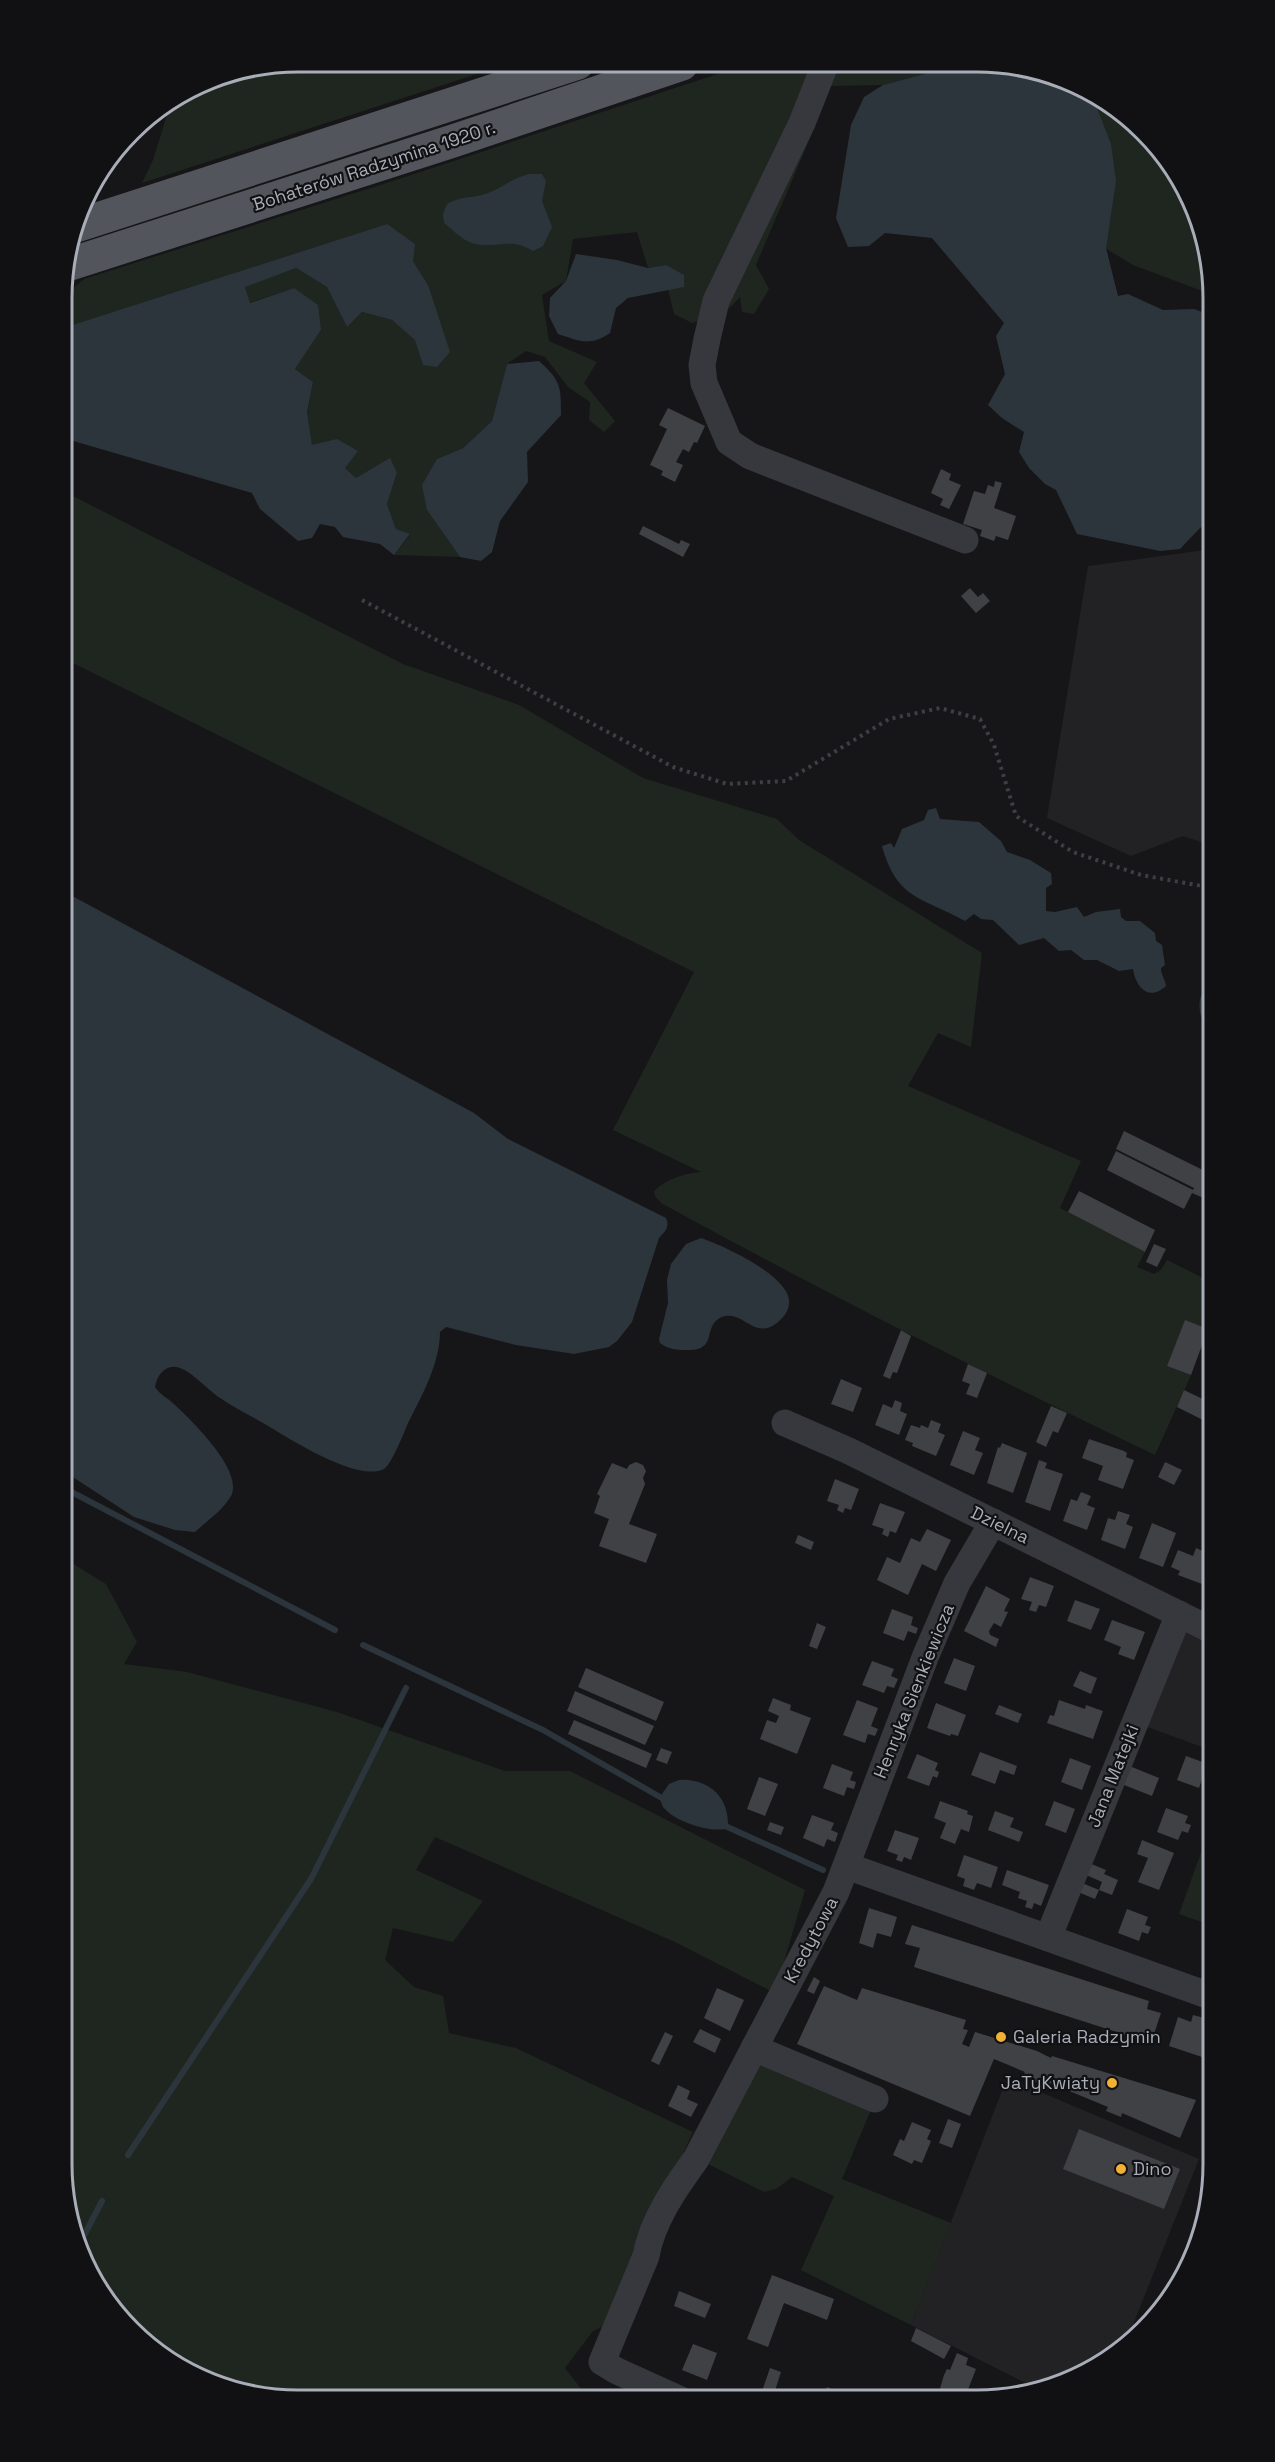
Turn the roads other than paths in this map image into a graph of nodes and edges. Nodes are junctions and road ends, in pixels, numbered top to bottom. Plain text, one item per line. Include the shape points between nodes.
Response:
1 (550, 72) edge
2 (658, 72) edge
3 (822, 72) edge
4 (85, 223) edge
5 (75, 263) edge
6 (965, 540) dead end
7 (785, 1423) dead end
8 (993, 1522) junction
9 (1179, 1614) junction
10 (1203, 1626) edge
11 (847, 1866) junction
12 (1048, 1938) junction
13 (1203, 1993) edge
14 (754, 2048) junction
15 (875, 2099) dead end
16 (659, 2390) edge

1 - 4 main road, Bohaterów Radzymina 1920 r.
2 - 5 main road, Bohaterów Radzymina 1920 r.
3 - 6 street via 802,123 716,301 702,365 704,384 729,442 750,456
7 - 8 street, Dzielna via 849,1450
8 - 9 street, Dzielna
8 - 11 street, Henryka Sienkiewicza via 957,1583 939,1624
9 - 10 street, Dzielna
9 - 12 street, Jana Matejki
11 - 12 street
11 - 14 street, Kredytowa
12 - 13 street
14 - 15 street
14 - 16 street, Kredytowa via 650,2238 602,2362

